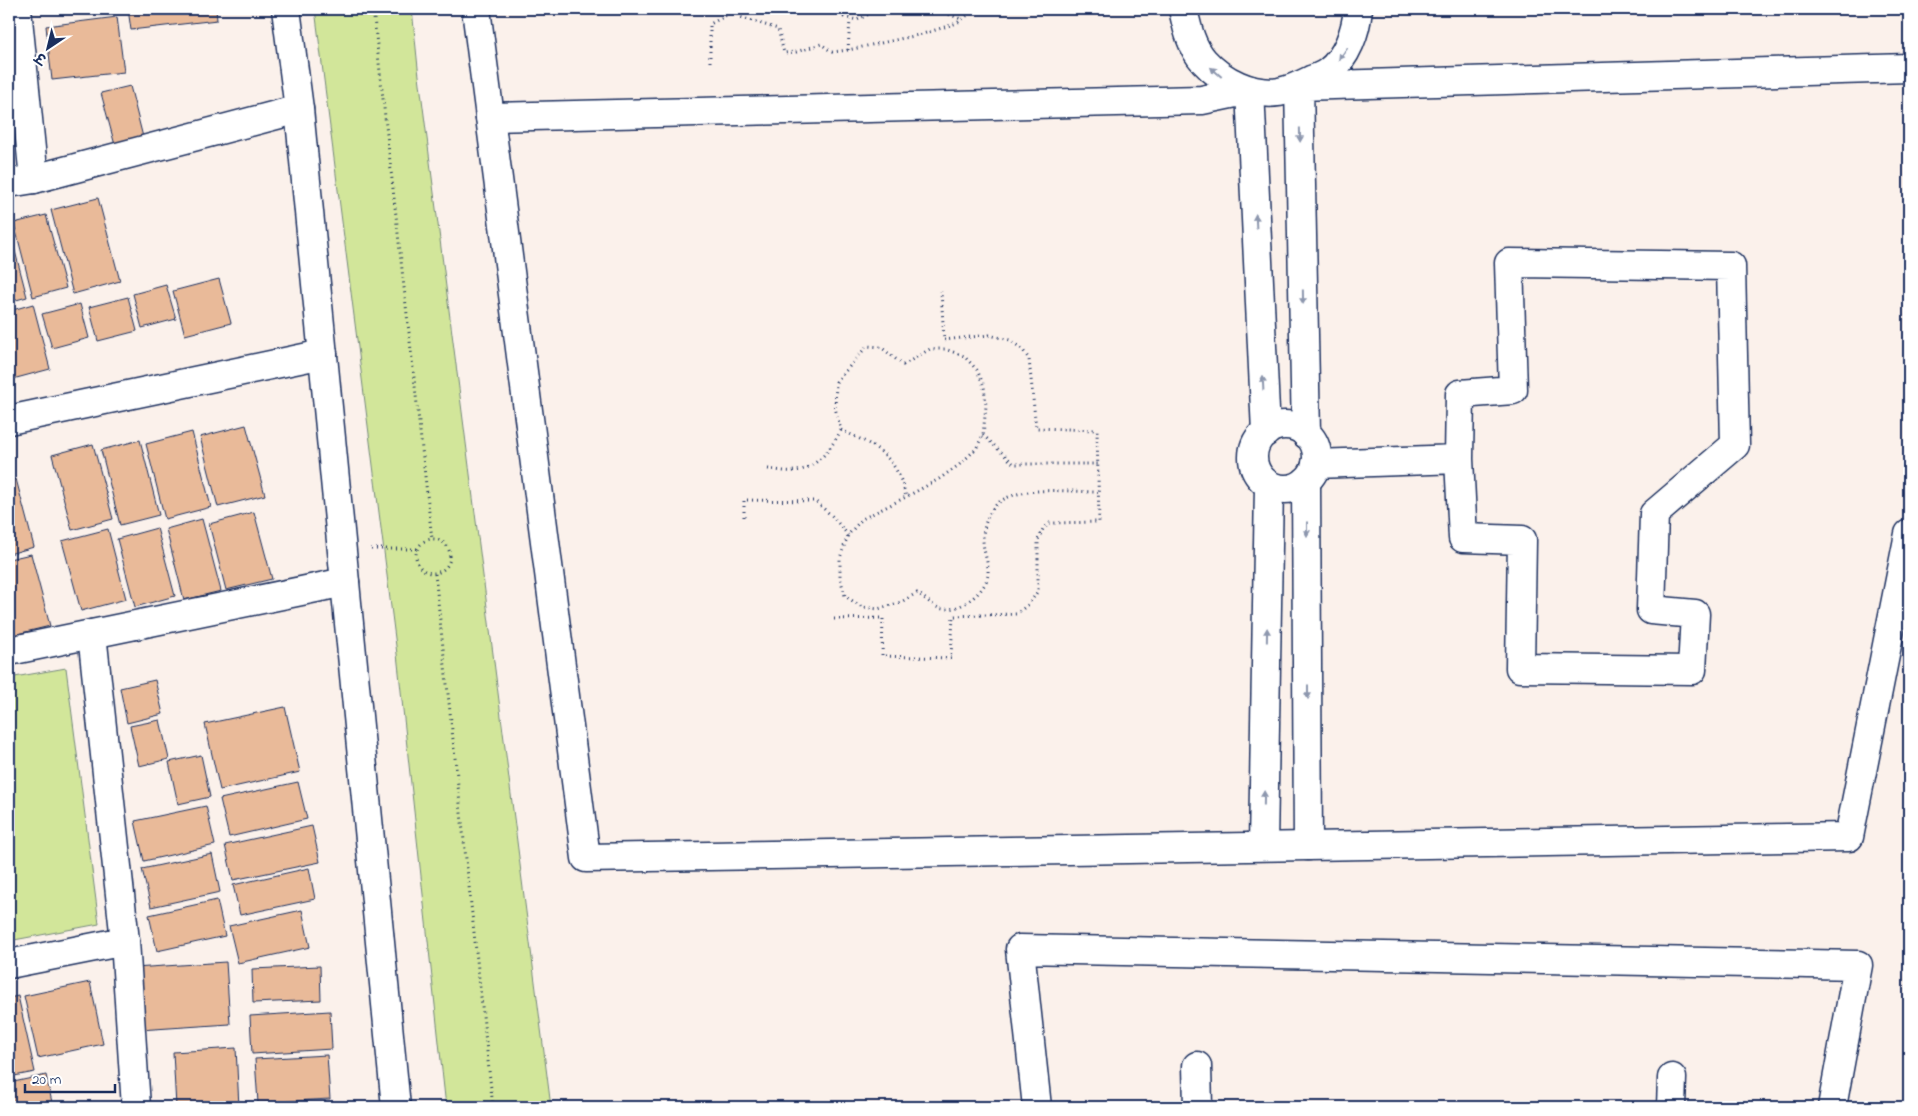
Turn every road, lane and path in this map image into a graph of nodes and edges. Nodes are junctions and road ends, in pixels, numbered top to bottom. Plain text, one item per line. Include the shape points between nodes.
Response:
1 (16, 9) edge
2 (286, 9) edge
3 (373, 9) edge
4 (476, 9) edge
5 (736, 9) edge
6 (836, 9) edge
7 (872, 9) edge
8 (935, 9) edge
9 (976, 9) edge
10 (1183, 9) edge
11 (1358, 9) edge
12 (961, 19) junction
13 (850, 20) junction
14 (848, 50) junction
15 (710, 62) dead end
16 (1909, 68) edge
17 (1299, 86) junction
18 (1250, 90) junction
19 (299, 109) junction
20 (490, 117) junction
21 (21, 181) edge
22 (941, 291) dead end
23 (323, 354) junction
24 (9, 420) edge
25 (841, 430) junction
26 (1266, 432) junction
27 (1306, 434) junction
28 (983, 435) junction
29 (1459, 459) junction
30 (1098, 464) junction
31 (768, 469) dead end
32 (1311, 472) junction
33 (1269, 485) junction
34 (1098, 492) junction
35 (906, 497) junction
36 (744, 517) dead end
37 (1909, 534) edge
38 (848, 536) junction
39 (432, 539) junction
40 (342, 549) junction
41 (418, 549) junction
42 (435, 574) junction
43 (345, 582) junction
44 (834, 619) dead end
45 (92, 634) junction
46 (9, 652) edge
47 (1263, 846) junction
48 (1308, 846) junction
49 (125, 941) junction
50 (9, 964) edge
51 (1197, 1066) dead end
52 (1672, 1078) dead end
53 (136, 1107) edge
54 (396, 1107) edge
55 (493, 1107) edge
56 (1037, 1107) edge
57 (1198, 1107) edge
58 (1671, 1107) edge
59 (1832, 1107) edge

1 - 21 street
2 - 19 street
3 - 39 path
4 - 20 street
5 - 14 path via 740,17 778,29 784,53 821,44 832,52
5 - 15 path via 710,24
6 - 13 path
7 - 13 path via 863,18
8 - 12 path
9 - 12 path
18 -> 10 street via 1224,79 1203,60 1189,36
11 -> 17 street via 1357,25 1346,51 1328,72
12 - 14 path via 923,34
13 - 14 path
16 - 17 street
17 - 18 street via 1278,92
17 -> 27 street
18 - 20 street via 1202,100
26 -> 18 street
19 - 21 street
19 - 23 street
20 - 47 street via 586,858
22 - 30 path via 944,340 989,335 1010,340 1022,349 1029,359 1036,428 1097,430
23 - 24 street
23 - 40 street
25 - 28 path via 835,408 836,382 867,346 881,347 903,365 930,349 945,349 964,356 977,370 984,386 986,416
25 - 31 path via 831,449 813,464 797,471
25 - 35 path via 888,458 897,468
26 - 27 street via 1286,425
26 - 33 street via 1258,440 1253,460 1261,479
27 - 32 street via 1316,453
28 - 30 path via 1014,464
28 - 35 path via 976,449 959,465
29 - 29 street via 1463,538 1522,540 1520,668 1692,670 1695,614 1651,610 1654,514 1735,445 1732,266 1509,263 1513,390 1460,394
29 - 32 street
30 - 34 path
32 - 33 street via 1298,486 1288,489
32 -> 48 street
47 -> 33 street
34 - 38 path via 1024,492 1009,496 995,506 984,525 987,580 962,606 950,609 939,608 917,593 878,609 862,607 845,596 840,558
34 - 44 path via 1098,522 1050,523 1043,528 1038,540 1038,591 1029,604 1016,614 953,616 951,658 882,656 883,618
35 - 38 path via 862,519
36 - 38 path via 744,500 815,501
37 - 48 street via 1849,837
39 - 41 path
39 - 42 path via 446,543 451,554 446,569
40 - 41 path
40 - 43 street
41 - 42 path via 416,556 420,567
42 - 55 path
43 - 45 street
43 - 54 street
45 - 46 street
45 - 49 street
47 - 48 street
49 - 50 street
49 - 53 street
51 - 57 street
52 - 58 street
56 - 59 street via 1020,949 1858,965

